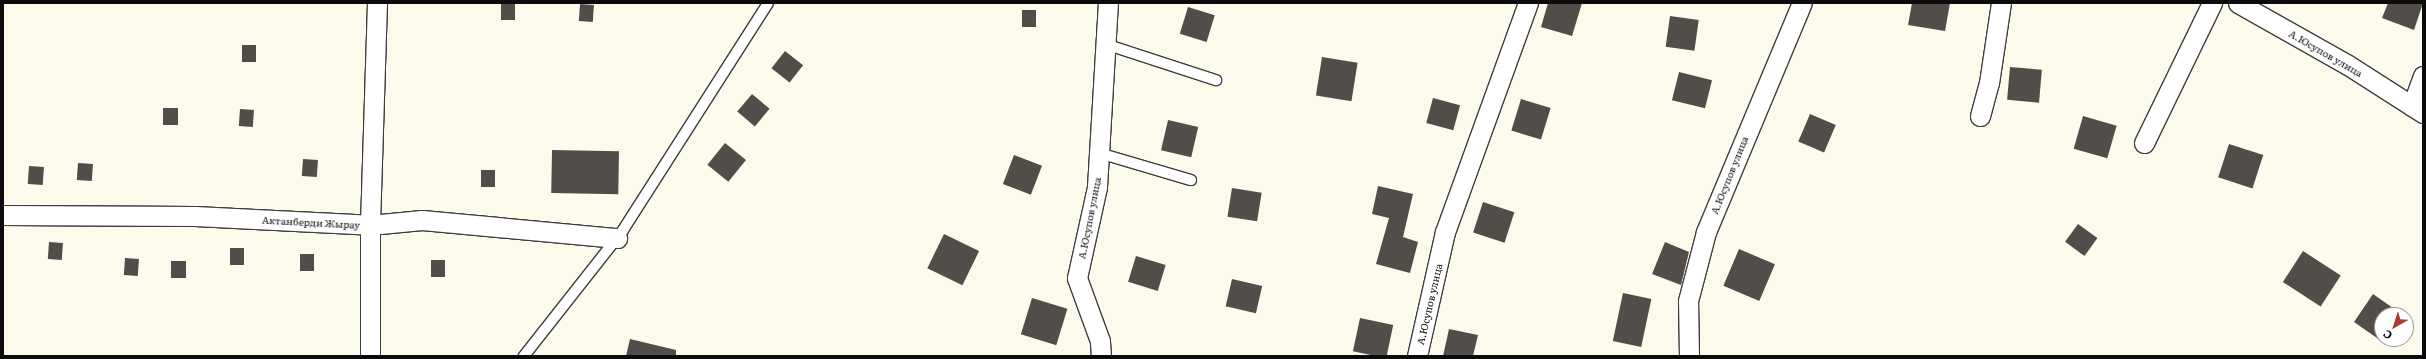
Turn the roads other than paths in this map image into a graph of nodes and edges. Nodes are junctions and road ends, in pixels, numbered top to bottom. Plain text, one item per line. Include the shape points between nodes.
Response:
1 (377, 3) edge
2 (768, 3) edge
3 (1108, 3) edge
4 (1528, 3) edge
5 (1802, 3) edge
6 (2000, 3) edge
7 (2212, 3) edge
8 (2238, 3) edge
9 (1105, 44) junction
10 (2423, 76) edge
11 (1216, 80) dead end
12 (2418, 109) edge
13 (1980, 116) dead end
14 (2144, 142) dead end
15 (1099, 153) junction
16 (1191, 180) dead end
17 (3, 215) edge
18 (370, 225) junction
19 (617, 238) junction
20 (370, 356) edge
21 (524, 356) edge
22 (1101, 356) edge
23 (1417, 356) edge
24 (1689, 356) edge

1 - 18 street
2 - 19 lane
3 - 9 street, А.Юсупов улица
4 - 23 street, А.Юсупов улица via 1445,232
5 - 24 street, А.Юсупов улица via 1706,232 1688,301
6 - 13 street via 1990,83
7 - 14 street
8 - 12 street, А.Юсупов улица via 2348,64
9 - 11 lane
9 - 15 street, А.Юсупов улица
10 - 12 street, А.Юсупов улица
15 - 16 lane
15 - 22 street, А.Юсупов улица via 1097,188 1077,278 1100,341
17 - 18 street, Актанберди Жырау via 195,216
18 - 19 street, Актанберди Жырау via 422,220
18 - 20 street
19 - 21 lane

